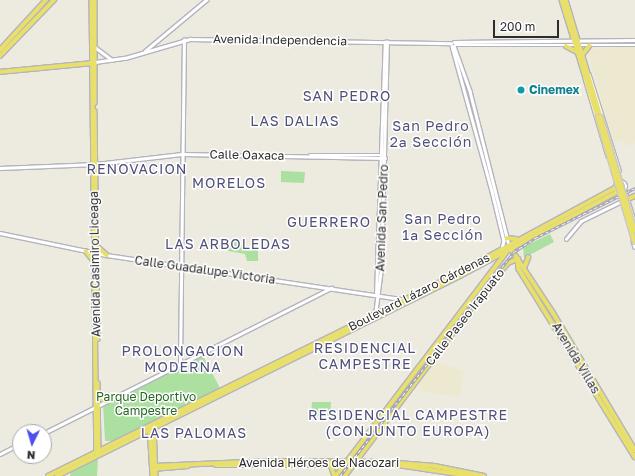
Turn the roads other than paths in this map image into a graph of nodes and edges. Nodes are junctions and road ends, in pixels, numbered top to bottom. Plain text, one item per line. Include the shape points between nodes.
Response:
1 (46, 0) edge
2 (54, 0) edge
3 (94, 0) edge
4 (206, 0) edge
5 (562, 0) edge
6 (566, 0) edge
7 (184, 40) junction
8 (507, 40) junction
9 (575, 40) junction
10 (580, 40) junction
11 (635, 40) edge
12 (475, 41) junction
13 (386, 42) junction
14 (453, 44) junction
15 (635, 45) edge
16 (94, 46) junction
17 (476, 46) junction
18 (507, 46) junction
19 (566, 46) junction
20 (577, 46) junction
21 (582, 46) junction
22 (589, 46) junction
23 (0, 50) edge
24 (145, 52) junction
25 (581, 54) junction
26 (0, 56) edge
27 (112, 60) junction
28 (94, 63) junction
29 (586, 71) junction
30 (0, 72) edge
31 (474, 103) junction
32 (468, 104) junction
33 (599, 117) junction
34 (608, 133) junction
35 (601, 135) junction
36 (183, 154) junction
37 (383, 157) junction
38 (95, 164) junction
39 (0, 168) edge
40 (620, 173) junction
41 (614, 175) junction
42 (622, 180) junction
43 (616, 182) junction
44 (496, 189) junction
45 (492, 191) junction
46 (617, 191) junction
47 (625, 191) junction
48 (635, 196) edge
49 (628, 198) junction
50 (622, 201) junction
51 (629, 212) junction
52 (635, 215) edge
53 (553, 220) junction
54 (635, 223) edge
55 (550, 226) junction
56 (635, 230) edge
57 (0, 233) edge
58 (507, 238) junction
59 (517, 239) junction
60 (566, 239) dead end
61 (635, 242) edge
62 (97, 246) junction
63 (510, 247) junction
64 (635, 247) edge
65 (501, 250) junction
66 (86, 251) junction
67 (96, 253) junction
68 (107, 255) junction
69 (528, 258) dead end
70 (518, 259) junction
71 (96, 263) junction
72 (508, 263) junction
73 (475, 264) junction
74 (179, 266) junction
75 (525, 267) junction
76 (519, 269) junction
77 (469, 272) junction
78 (464, 275) junction
79 (462, 279) dead end
80 (331, 288) junction
81 (377, 296) junction
82 (405, 299) junction
83 (410, 300) junction
84 (374, 316) junction
85 (568, 345) junction
86 (573, 346) junction
87 (180, 364) junction
88 (98, 397) junction
89 (106, 401) junction
90 (605, 404) junction
91 (97, 407) junction
92 (90, 410) junction
93 (96, 413) junction
94 (162, 424) junction
95 (152, 426) junction
96 (52, 429) edge
97 (145, 432) junction
98 (156, 435) junction
99 (151, 437) junction
100 (99, 438) junction
101 (109, 445) junction
102 (12, 448) edge
103 (635, 450) edge
104 (98, 453) junction
105 (0, 454) edge
106 (635, 455) edge
107 (379, 462) junction
108 (345, 464) junction
109 (353, 464) junction
110 (331, 465) junction
111 (358, 466) junction
112 (367, 466) junction
113 (155, 467) junction
114 (346, 475) edge
115 (48, 476) edge
116 (57, 476) edge
117 (153, 476) edge
118 (156, 476) edge
119 (336, 476) edge
120 (472, 476) edge
121 (484, 476) edge

1 - 23 main road
2 - 26 main road
3 - 16 main road, Avenida Casimiro Liceaga
4 - 24 street via 149,45
5 - 9 main road
6 - 10 main road
7 - 13 street, Avenida Independencia
7 - 24 street, Avenida Independencia
7 - 36 street
8 - 9 street, Avenida Independencia
8 - 12 street, Avenida Independencia
8 - 18 street
9 - 10 street, Avenida Independencia
9 - 20 main road
10 - 11 street, Avenida Independencia
10 - 21 main road
12 - 14 street, Avenida Independencia
12 - 17 street
13 - 14 street, Avenida Independencia
13 - 37 street, Avenida San Pedro
14 - 17 street, Avenida Independencia
14 - 31 street
14 - 32 street
15 - 22 street, Avenida Independencia
16 - 27 street
16 - 28 main road, Avenida Casimiro Liceaga
17 - 18 street, Avenida Independencia
18 - 19 street, Avenida Independencia
19 - 20 street, Avenida Independencia
19 - 25 main road
20 - 21 street, Avenida Independencia
20 - 25 main road
21 - 22 street, Avenida Independencia
21 - 25 main road
22 - 25 main road
24 - 27 street, Avenida Independencia
25 - 29 main road
27 - 28 street, Avenida Independencia
28 - 30 main road, Avenida Independencia
28 - 38 main road, Avenida Casimiro Liceaga
29 - 33 main road
29 - 34 street
29 - 35 street
31 - 32 street
31 - 44 street
32 - 45 street
33 - 51 main road, bridge
33 - 61 main road, bridge
34 - 35 street
34 - 40 street
35 - 41 street
36 - 37 street, Calle Oaxaca
36 - 38 street, Calle Oaxaca
36 - 74 street
37 - 81 street, Avenida San Pedro
38 - 39 street, Calle Oaxaca
38 - 62 main road, Avenida Casimiro Liceaga
38 - 67 main road, Avenida Casimiro Liceaga
40 - 41 street
40 - 42 street
41 - 43 street
42 - 43 street
42 - 47 street via 627,185
43 - 46 street
44 - 45 street
44 - 58 street
45 - 65 street via 504,241
46 - 47 street
46 - 50 street
46 - 53 main road, Boulevard Lázaro Cárdenas
46 - 55 main road, Boulevard Lázaro Cárdenas
47 - 49 street
48 - 49 main road
49 - 50 street
49 - 54 street
50 - 60 street via 581,222
50 - 64 street
51 - 52 main road, bridge
51 - 56 main road, bridge
53 - 55 main road
53 - 59 main road, Boulevard Lázaro Cárdenas
55 - 63 main road, Boulevard Lázaro Cárdenas
57 - 66 street, Calle Guadalupe Victoria
58 - 59 main road
58 - 63 street
59 - 63 main road, Boulevard Lázaro Cárdenas
62 - 67 main road, Avenida Casimiro Liceaga
62 - 68 main road
63 - 65 main road
63 - 70 main road, Avenida Villas
63 - 77 main road, Boulevard Lázaro Cárdenas
63 - 108 main road, Calle Paseo Irapuato
65 - 73 main road, Boulevard Lázaro Cárdenas
66 - 67 street, Calle Guadalupe Victoria
66 - 71 main road
67 - 68 street, Calle Guadalupe Victoria
67 - 71 main road, Avenida Casimiro Liceaga
68 - 71 main road
68 - 74 street, Calle Guadalupe Victoria
69 - 75 main road
70 - 72 main road, Calle Paseo Irapuato
70 - 75 main road, Avenida Villas
70 - 76 main road, Avenida Villas
71 - 88 main road, Avenida Casimiro Liceaga
71 - 91 main road, Avenida Casimiro Liceaga
72 - 76 main road
72 - 109 main road, Calle Paseo Irapuato
73 - 77 main road
73 - 82 main road, Boulevard Lázaro Cárdenas
74 - 80 street, Calle Guadalupe Victoria
74 - 87 street
75 - 86 main road, Avenida Villas
76 - 85 main road, Avenida Villas
77 - 78 main road, Boulevard Lázaro Cárdenas
78 - 79 main road
78 - 83 main road, Boulevard Lázaro Cárdenas
80 - 81 street, Calle Guadalupe Victoria
80 - 87 street
81 - 82 street, Calle Guadalupe Victoria
81 - 84 street, Avenida San Pedro
82 - 83 street, Calle Guadalupe Victoria
82 - 84 main road, Boulevard Lázaro Cárdenas
83 - 84 main road, Boulevard Lázaro Cárdenas
84 - 94 main road, Boulevard Lázaro Cárdenas
84 - 95 main road, Boulevard Lázaro Cárdenas
85 - 86 main road
85 - 90 main road, Avenida Villas
86 - 90 main road, Avenida Villas
87 - 89 street
88 - 89 main road
88 - 91 main road, Avenida Casimiro Liceaga
89 - 91 street
90 - 103 main road, Avenida Villas
90 - 106 main road, Avenida Villas
91 - 92 street
91 - 93 main road, Avenida Casimiro Liceaga
91 - 100 main road, Avenida Casimiro Liceaga
92 - 93 main road
92 - 96 street
93 - 104 main road, Avenida Casimiro Liceaga
94 - 95 main road, Boulevard Lázaro Cárdenas
94 - 98 main road
95 - 97 main road, Boulevard Lázaro Cárdenas
95 - 98 main road
95 - 99 main road
95 - 101 main road, Boulevard Lázaro Cárdenas
97 - 99 main road
97 - 104 main road, Boulevard Lázaro Cárdenas
98 - 113 main road
99 - 113 main road
100 - 101 main road
100 - 104 main road, Avenida Casimiro Liceaga
101 - 104 main road, Boulevard Lázaro Cárdenas
102 - 105 street
104 - 115 main road, Boulevard Lázaro Cárdenas
104 - 116 main road, Boulevard Lázaro Cárdenas
107 - 109 main road, Avenida Héroes de Nacozari
107 - 112 main road
107 - 121 main road, Avenida Héroes de Nacozari via 430,466
108 - 109 main road, Avenida Héroes de Nacozari
108 - 110 main road, Avenida Héroes de Nacozari
108 - 113 main road, Avenida Héroes de Nacozari
108 - 119 main road, Calle Paseo Irapuato
109 - 111 main road, Avenida Héroes de Nacozari
109 - 114 main road, Calle Paseo Irapuato
110 - 113 main road, Avenida Héroes de Nacozari via 209,464
110 - 119 main road
111 - 112 main road, Avenida Héroes de Nacozari
111 - 114 main road
112 - 120 main road, Avenida Héroes de Nacozari via 418,467
113 - 117 main road
113 - 118 main road

